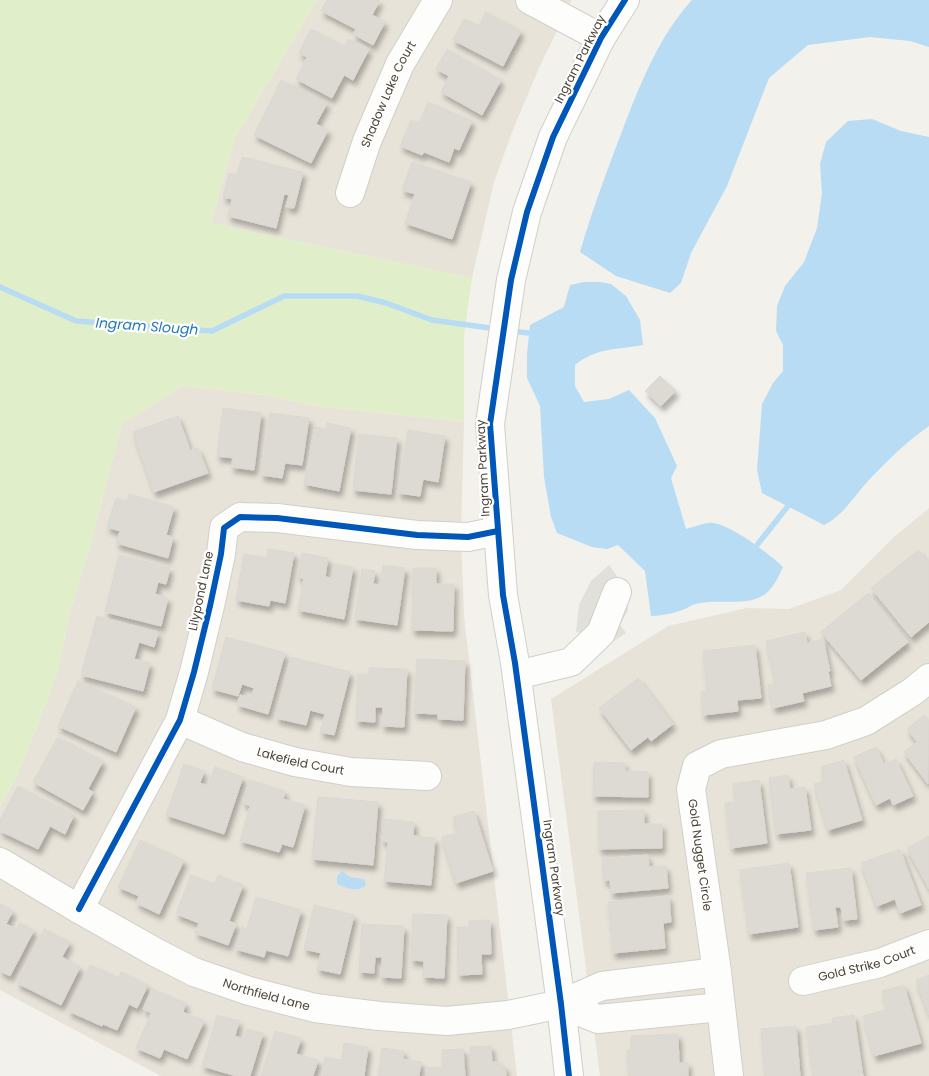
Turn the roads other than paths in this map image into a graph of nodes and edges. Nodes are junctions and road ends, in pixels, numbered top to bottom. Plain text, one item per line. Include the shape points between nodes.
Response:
1 (438, 0) edge
2 (530, 0) edge
3 (625, 0) edge
4 (601, 38) junction
5 (350, 193) dead end
6 (498, 531) junction
7 (617, 592) dead end
8 (517, 675) junction
9 (929, 678) edge
10 (180, 720) junction
11 (427, 776) dead end
12 (0, 862) edge
13 (79, 909) junction
14 (929, 944) edge
15 (717, 972) junction
16 (803, 981) dead end
17 (561, 1004) junction
18 (721, 1007) junction
19 (569, 1076) edge
20 (729, 1076) edge

1 - 5 street, Shadow Lake Court via 400,64 367,141
2 - 4 street
3 - 4 street, Ingram Parkway
4 - 6 street, Ingram Parkway via 553,137 527,212 511,280 490,424
6 - 8 street, Ingram Parkway
6 - 10 street, Lilypond Lane via 468,537 417,535 277,518 240,517 224,528 210,606
7 - 8 street via 601,633 571,662
8 - 17 street, Ingram Parkway
9 - 15 street, Gold Nugget Circle via 866,721 826,735 721,754 697,766 691,789
10 - 11 street, Lakefield Court via 242,748 295,762 351,772
10 - 13 street, Lilypond Lane
12 - 13 street, Northfield Lane
13 - 17 street, Northfield Lane via 194,972 249,991 315,1008 447,1021 508,1015
14 - 16 street, Gold Strike Court via 880,963
15 - 17 street, Northfield Lane via 602,986
15 - 18 street, Gold Nugget Circle
17 - 18 street via 598,1019
17 - 19 street, Ingram Parkway
18 - 20 street, Gold Nugget Circle

